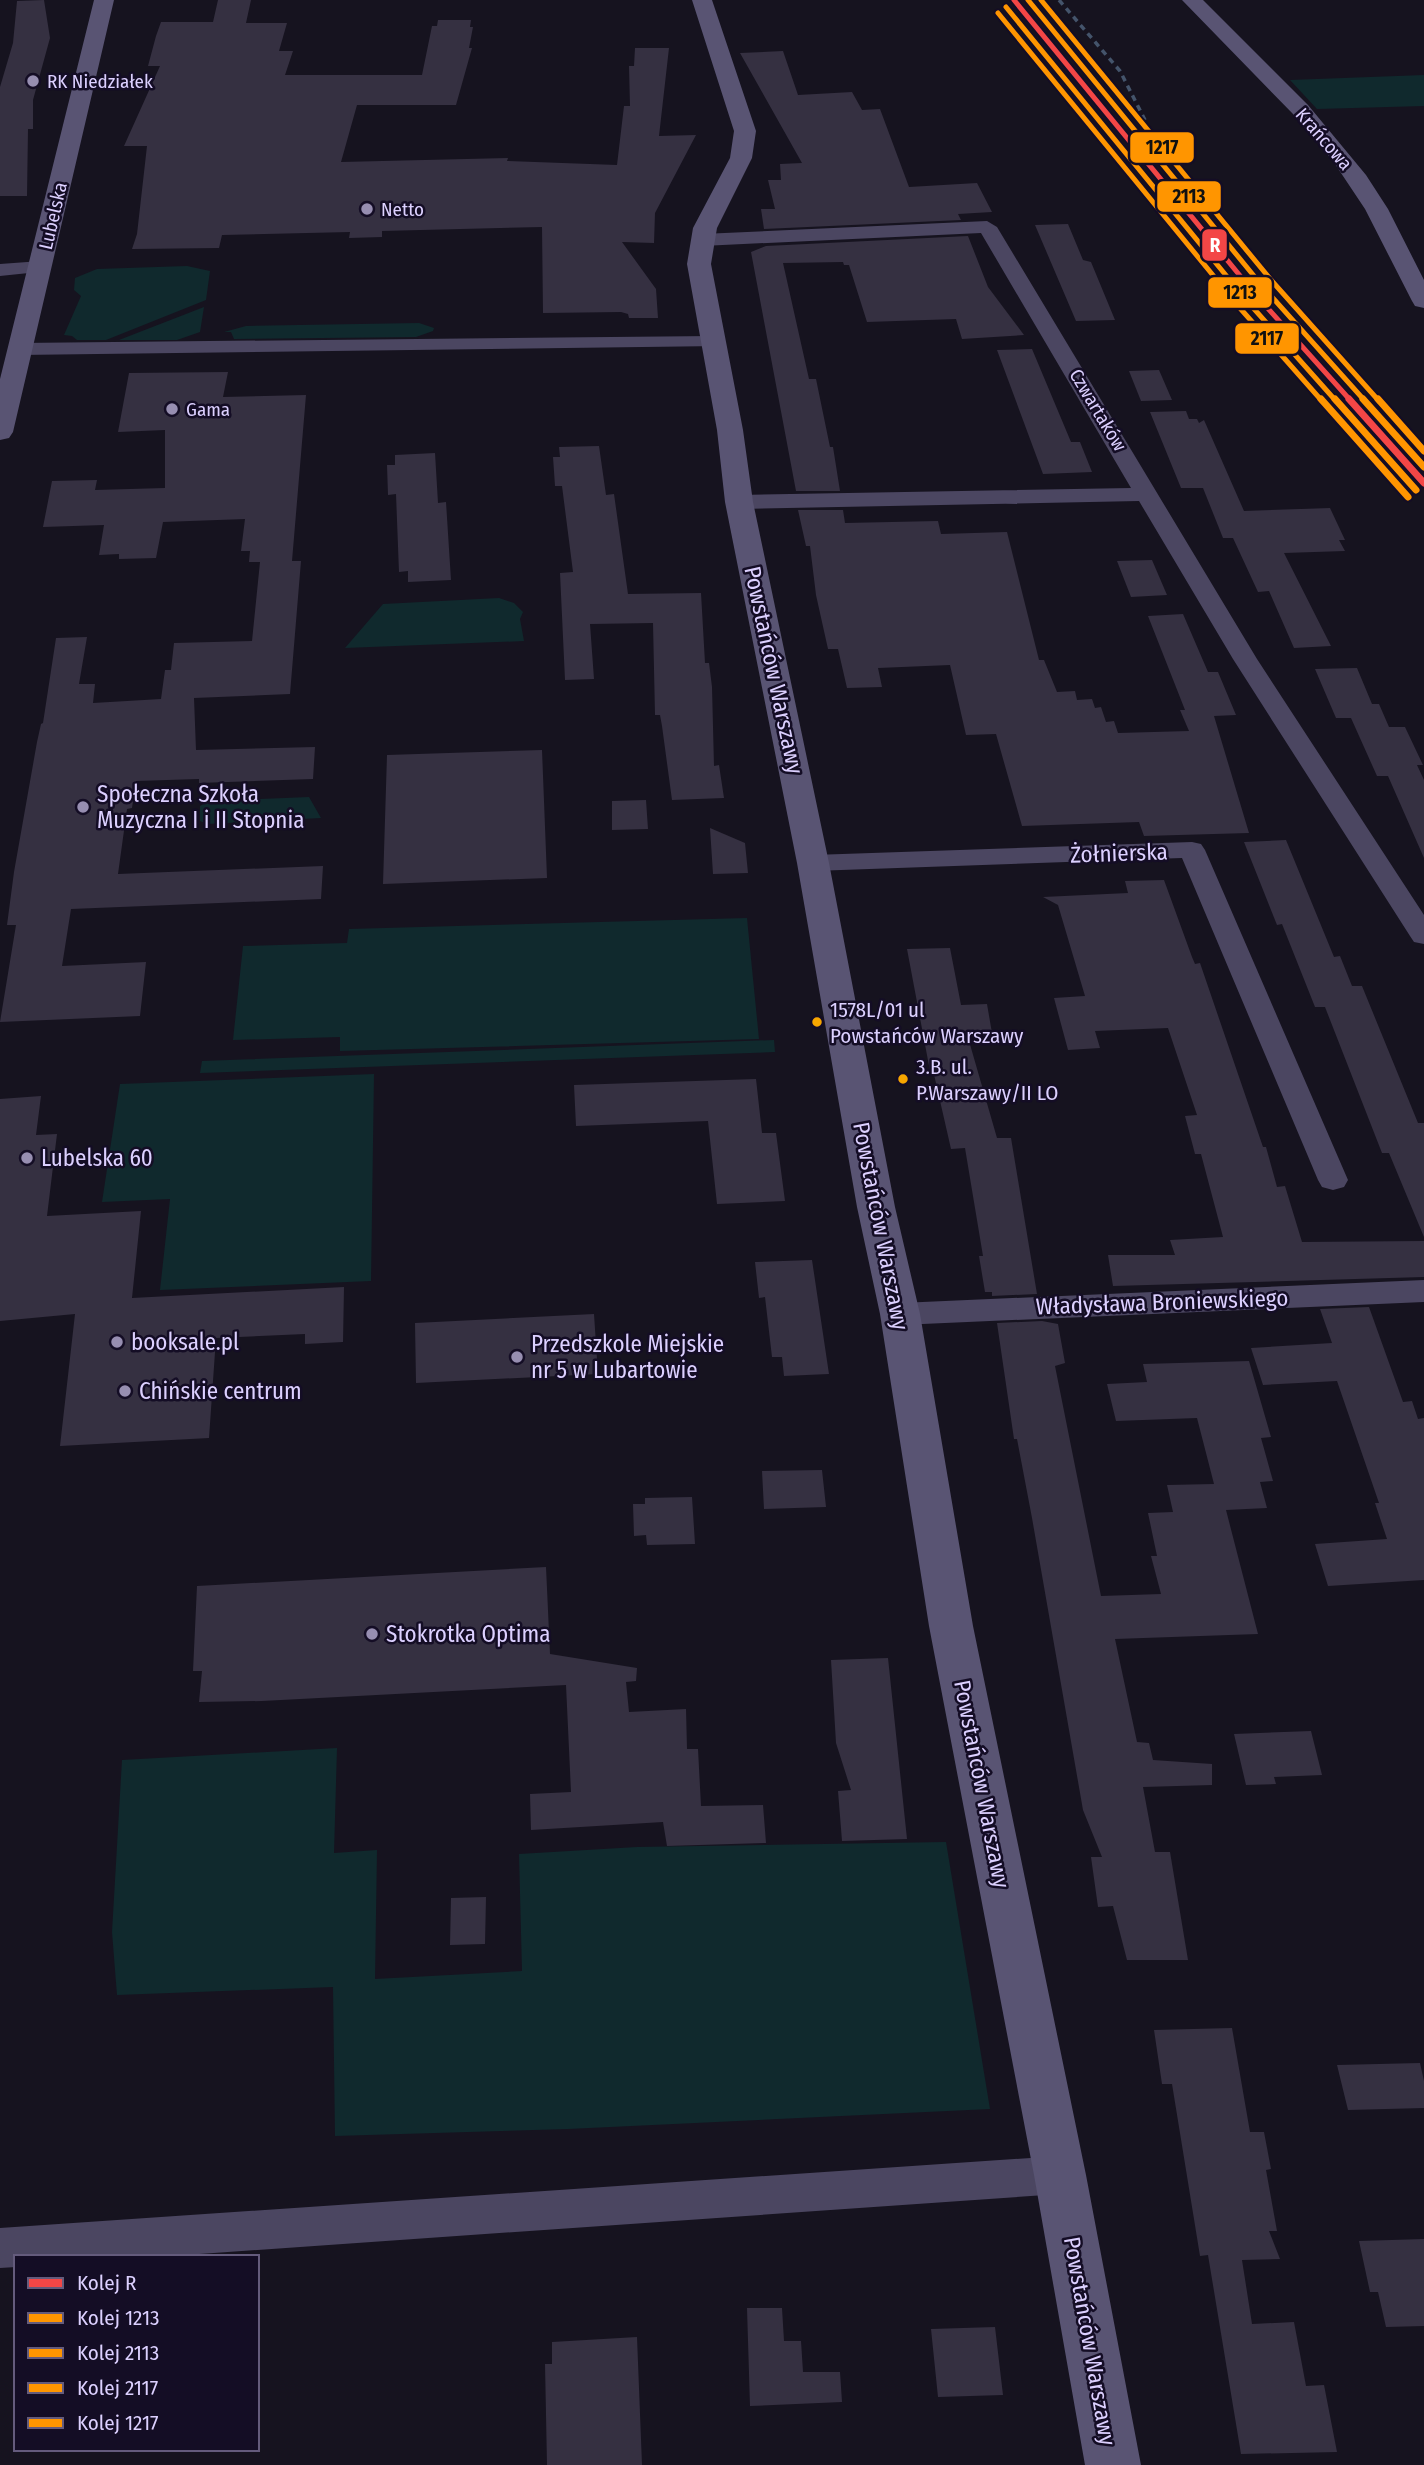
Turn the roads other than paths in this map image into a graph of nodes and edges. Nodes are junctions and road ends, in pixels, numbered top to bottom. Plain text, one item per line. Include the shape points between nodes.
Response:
1 (104, 0) edge
2 (702, 0) edge
3 (1192, 0) edge
4 (702, 240) junction
5 (41, 267) junction
6 (0, 270) edge
7 (1424, 301) edge
8 (713, 342) junction
9 (19, 349) junction
10 (0, 432) edge
11 (1149, 494) junction
12 (739, 502) junction
13 (813, 863) junction
14 (1424, 936) edge
15 (1333, 1180) dead end
16 (1424, 1291) edge
17 (900, 1314) junction
18 (1060, 2175) junction
19 (0, 2248) edge
20 (1113, 2465) edge

1 - 5 street, Lubelska
2 - 4 street, Powstańców Warszawy via 745,131 741,158
3 - 7 street, Krańcowa via 1345,161
4 - 8 street, Powstańców Warszawy via 699,264
4 - 11 street, Czwartaków via 987,228
5 - 6 street
5 - 9 street, Lubelska
8 - 9 street
8 - 12 street, Powstańców Warszawy
9 - 10 street, Lubelska
11 - 12 street
11 - 14 street, Czwartaków via 1245,659
12 - 13 street, Powstańców Warszawy
13 - 15 street, Żołnierska via 1192,850
13 - 17 street, Powstańców Warszawy
16 - 17 street, Władysława Broniewskiego
17 - 18 street, Powstańców Warszawy via 951,1626
18 - 19 street
18 - 20 street, Powstańców Warszawy

